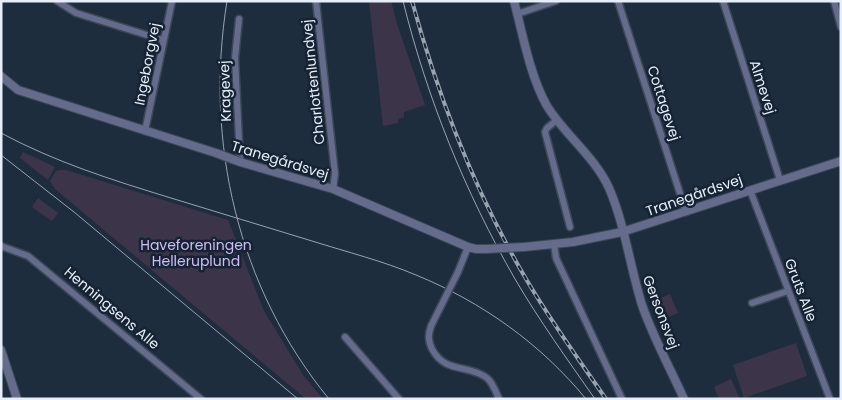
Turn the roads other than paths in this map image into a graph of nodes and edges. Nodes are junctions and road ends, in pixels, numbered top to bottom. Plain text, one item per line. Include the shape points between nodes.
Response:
1 (57, 1) edge
2 (172, 1) edge
3 (316, 1) edge
4 (514, 1) edge
5 (556, 1) edge
6 (618, 1) edge
7 (723, 1) edge
8 (834, 1) edge
9 (517, 14) junction
10 (239, 19) dead end
11 (841, 27) edge
12 (163, 40) junction
13 (1, 76) edge
14 (556, 120) junction
15 (145, 131) junction
16 (841, 161) edge
17 (240, 162) junction
18 (780, 180) junction
19 (332, 189) junction
20 (750, 190) junction
21 (686, 212) junction
22 (570, 227) dead end
23 (622, 232) junction
24 (554, 244) junction
25 (1, 246) edge
26 (468, 246) junction
27 (788, 290) junction
28 (752, 303) dead end
29 (345, 337) dead end
30 (1, 350) edge
31 (17, 399) edge
32 (200, 399) edge
33 (399, 399) edge
34 (499, 399) edge
35 (622, 399) edge
36 (684, 399) edge
37 (830, 399) edge

1 - 12 street via 76,13
2 - 12 street, Ingeborgvej
3 - 19 street, Charlottenlundvej via 335,174
4 - 9 street, Gersonsvej
5 - 9 street
6 - 21 street, Cottagevej
7 - 18 street, Almevej
8 - 11 street
9 - 14 street, Gersonsvej via 540,90
10 - 17 street, Kragevej via 235,58
12 - 15 street, Ingeborgvej
13 - 15 street, Tranegårdsvej via 18,90
14 - 22 street via 545,132
14 - 23 street, Gersonsvej via 604,179 618,211
15 - 17 street, Tranegårdsvej, bridge
16 - 18 street, Tranegårdsvej
17 - 19 street, Tranegårdsvej
18 - 20 street, Tranegårdsvej
19 - 26 street, Tranegårdsvej
20 - 21 street, Tranegårdsvej
20 - 27 street, Gruts Alle
21 - 23 street, Tranegårdsvej
23 - 24 street, Tranegårdsvej
23 - 36 street, Gersonsvej via 645,314
24 - 26 street, Tranegårdsvej, bridge via 486,249
24 - 35 street via 556,258
25 - 32 street, Henningsens Alle via 28,256
26 - 34 street, bridge via 431,326 429,342 438,359 448,366 481,374 488,379
27 - 28 street
27 - 37 street, Gruts Alle
29 - 33 street
30 - 31 street

